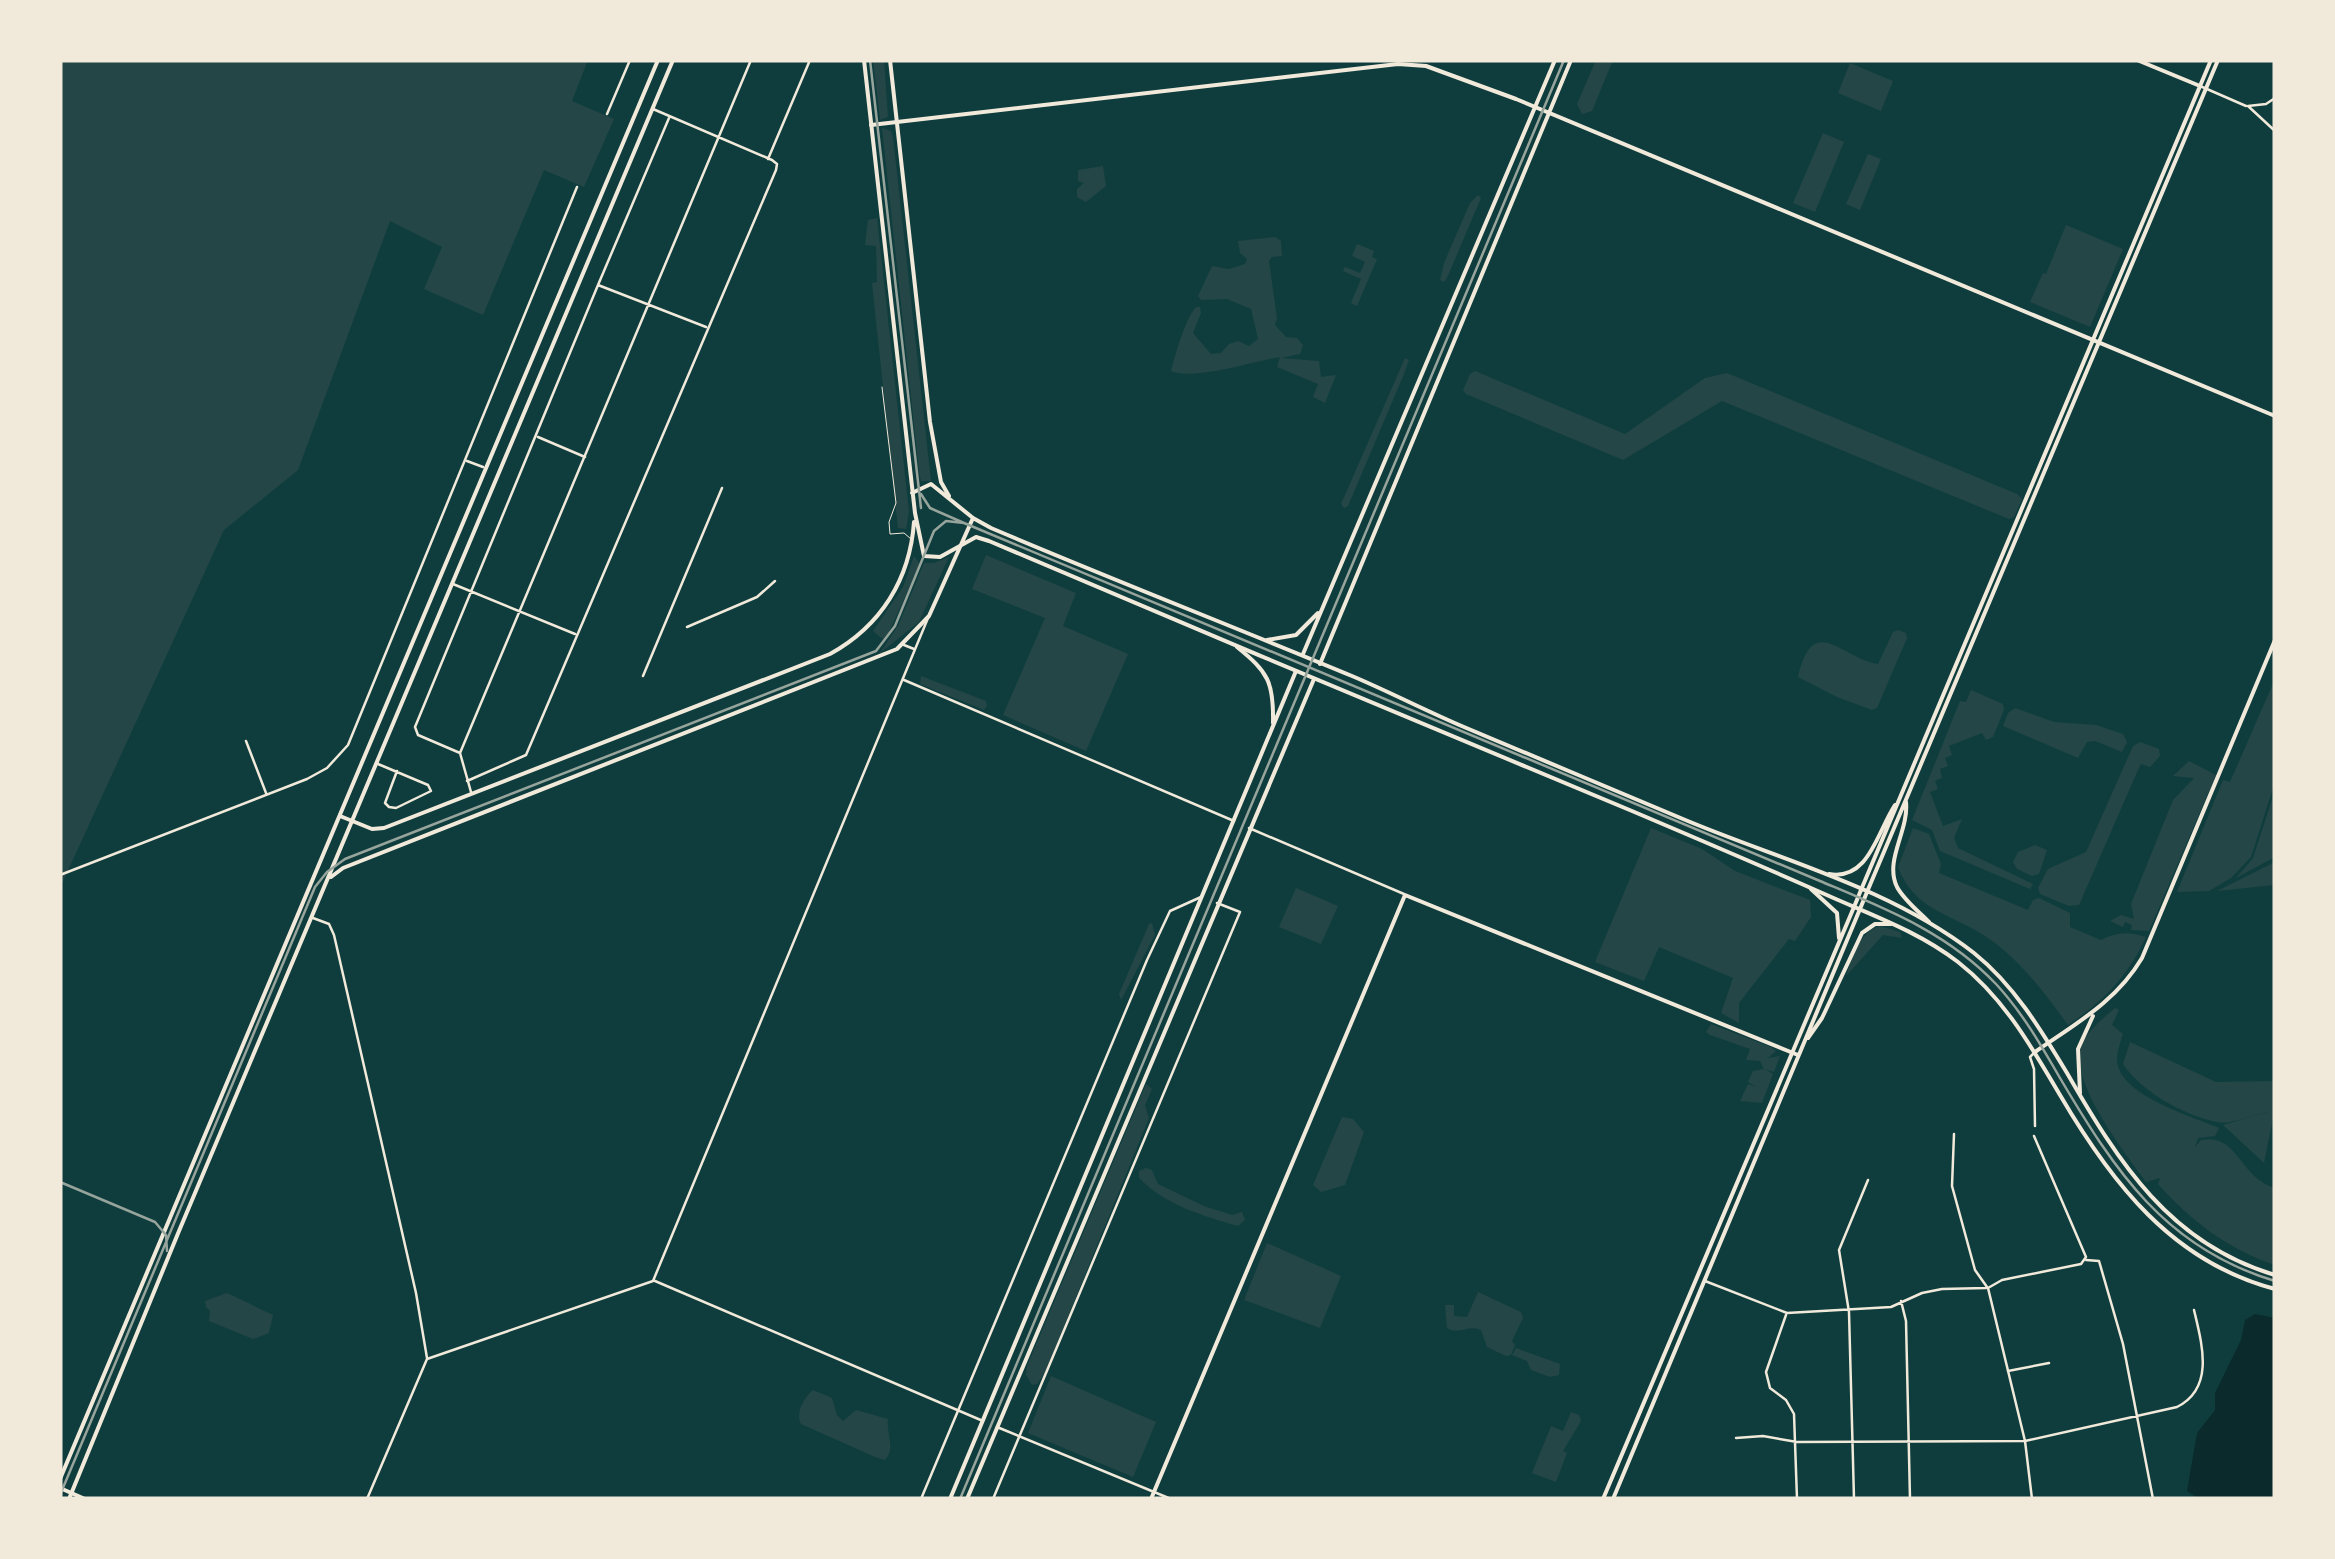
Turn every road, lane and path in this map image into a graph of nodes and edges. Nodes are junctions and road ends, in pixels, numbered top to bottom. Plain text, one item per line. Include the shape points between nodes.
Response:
1 (630, 60) edge
2 (658, 60) edge
3 (674, 60) edge
4 (751, 60) edge
5 (810, 60) edge
6 (864, 60) edge
7 (890, 60) edge
8 (1554, 60) edge
9 (1571, 60) edge
10 (2138, 60) edge
11 (2211, 60) edge
12 (2218, 60) edge
13 (1398, 62) edge
14 (2200, 86) junction
15 (2206, 89) junction
16 (2275, 98) edge
17 (2266, 104) junction
18 (2248, 106) junction
19 (1536, 107) junction
20 (652, 109) junction
21 (1548, 113) junction
22 (607, 114) dead end
23 (670, 116) junction
24 (2265, 119) junction
25 (896, 123) junction
26 (871, 125) junction
27 (2275, 131) edge
28 (718, 137) junction
29 (768, 159) junction
30 (577, 186) dead end
31 (598, 284) junction
32 (648, 304) junction
33 (708, 328) junction
34 (2094, 341) junction
35 (526, 370) junction
36 (539, 376) junction
37 (882, 387) dead end
38 (2275, 416) edge
39 (536, 436) junction
40 (585, 457) junction
41 (466, 460) junction
42 (484, 468) junction
43 (722, 488) dead end
44 (912, 493) junction
45 (951, 500) junction
46 (915, 513) junction
47 (973, 518) junction
48 (912, 542) junction
49 (962, 543) junction
50 (775, 581) dead end
51 (452, 583) junction
52 (473, 592) junction
53 (1324, 606) junction
54 (520, 612) junction
55 (928, 616) junction
56 (688, 627) dead end
57 (578, 635) junction
58 (1259, 640) junction
59 (2275, 640) edge
60 (904, 644) junction
61 (1237, 647) junction
62 (916, 650) junction
63 (1302, 656) junction
64 (1320, 664) junction
65 (1296, 671) junction
66 (642, 676) dead end
67 (1314, 679) junction
68 (904, 680) junction
69 (1272, 728) junction
70 (246, 741) dead end
71 (460, 753) junction
72 (376, 763) junction
73 (397, 772) junction
74 (468, 780) junction
75 (472, 793) junction
76 (266, 794) junction
77 (1903, 798) junction
78 (340, 816) junction
79 (352, 821) junction
80 (1234, 821) junction
81 (1249, 828) junction
82 (1814, 871) junction
83 (60, 875) edge
84 (327, 880) junction
85 (1807, 886) junction
86 (1864, 891) junction
87 (1405, 894) junction
88 (1202, 896) junction
89 (1217, 903) junction
90 (1857, 908) junction
91 (299, 912) junction
92 (311, 917) junction
93 (1929, 922) junction
94 (1900, 926) junction
95 (1837, 949) junction
96 (2096, 1010) junction
97 (2049, 1043) junction
98 (1802, 1046) junction
99 (2036, 1052) junction
100 (1791, 1053) junction
101 (1798, 1056) junction
102 (2081, 1098) junction
103 (2035, 1124) dead end
104 (1954, 1134) dead end
105 (2034, 1136) dead end
106 (1868, 1180) dead end
107 (167, 1227) junction
108 (179, 1231) junction
109 (2086, 1260) junction
110 (2275, 1275) edge
111 (1697, 1278) junction
112 (1704, 1280) junction
113 (653, 1281) junction
114 (1988, 1288) junction
115 (2275, 1289) edge
116 (1901, 1301) junction
117 (2194, 1310) dead end
118 (1849, 1312) junction
119 (1787, 1313) junction
120 (427, 1359) junction
121 (2049, 1363) dead end
122 (2007, 1371) junction
123 (958, 1411) junction
124 (2137, 1415) junction
125 (982, 1421) junction
126 (998, 1427) junction
127 (1020, 1436) junction
128 (1736, 1438) dead end
129 (1853, 1440) junction
130 (1797, 1442) junction
131 (1910, 1442) junction
132 (2025, 1442) junction
133 (60, 1479) edge
134 (60, 1488) edge
135 (1154, 1492) junction
136 (70, 1496) edge
137 (1615, 1498) edge
138 (85, 1499) edge
139 (366, 1499) edge
140 (921, 1499) edge
141 (950, 1499) edge
142 (967, 1499) edge
143 (994, 1499) edge
144 (1151, 1499) edge
145 (1171, 1499) edge
146 (1603, 1499) edge
147 (1797, 1499) edge
148 (1854, 1499) edge
149 (1910, 1499) edge
150 (2032, 1499) edge
151 (2153, 1499) edge

1 - 22 street
2 - 35 main road
3 - 20 main road
4 - 28 street
5 - 29 street
6 - 26 main road
7 - 25 main road
8 - 19 main road
9 - 21 main road
10 - 14 main road
11 - 14 main road
12 - 15 main road
13 - 19 main road via 1436,69
13 - 25 main road
14 - 15 street
14 - 34 main road
15 - 18 street
15 - 34 main road
16 - 17 street
17 - 18 street
17 - 24 street
18 - 24 street
19 - 21 main road
19 - 53 main road
20 - 23 street
20 - 36 main road
21 - 34 main road
21 - 64 main road
23 - 28 street
23 - 31 street
24 - 27 street
25 - 26 main road
25 - 45 main road via 930,422
26 - 44 main road
28 - 29 street
28 - 32 street
29 - 33 street via 777,164
30 - 41 street
31 - 32 street
31 - 39 street
32 - 33 street
32 - 40 street
33 - 57 street
34 - 38 main road
34 - 77 main road
35 - 36 main road
35 - 42 main road
36 - 51 main road
37 - 48 lane via 896,503 888,528
39 - 40 street
39 - 52 street
40 - 54 street
41 - 42 street
41 - 76 street via 348,745 328,768
42 - 78 main road
43 - 66 street
44 - 45 main road via 931,484
44 - 46 main road
45 - 47 main road
46 - 48 main road
46 - 49 main road via 924,556 940,557
47 - 49 main road
47 - 58 main road
48 - 75 main road via 887,604 838,650
49 - 55 main road
49 - 61 main road via 989,541
50 - 56 street via 750,601
51 - 52 street
51 - 72 main road
52 - 54 street
52 - 71 street via 415,727 418,735
53 - 58 main road via 1296,635
53 - 63 main road
54 - 57 street
54 - 71 street
55 - 60 main road
55 - 62 street
57 - 74 street via 525,757
58 - 63 main road
59 - 96 main road via 2142,958
60 - 62 street
60 - 84 main road via 355,863
61 - 65 main road
61 - 69 main road via 1270,683
62 - 68 street
63 - 64 main road
63 - 65 main road
64 - 67 main road
64 - 82 main road
65 - 67 main road
65 - 69 main road
67 - 81 main road
67 - 85 main road
68 - 80 street
68 - 113 street
69 - 80 main road
70 - 76 street
71 - 74 street
72 - 73 street
72 - 79 main road
73 - 73 street via 428,785 431,791 389,807
74 - 75 street
75 - 79 main road via 384,828
76 - 83 street
77 - 82 main road via 1861,867 1842,876
77 - 86 main road
77 - 93 main road via 1908,818 1894,877
78 - 79 main road
78 - 91 main road
79 - 84 main road
80 - 88 main road
81 - 87 street
81 - 89 main road
82 - 86 main road
84 - 92 main road
85 - 90 main road
85 - 95 main road via 1837,912
86 - 90 main road
86 - 93 main road
87 - 100 main road
87 - 135 main road
88 - 123 street via 1170,911
88 - 125 main road
89 - 126 main road
89 - 127 street via 1240,912
90 - 94 main road
90 - 95 main road
90 - 98 main road
91 - 92 main road
91 - 107 main road
92 - 108 main road
92 - 120 street via 329,924 334,935
93 - 97 main road via 1996,974
94 - 98 main road via 1875,924 1862,933
94 - 99 main road via 1976,976
95 - 100 main road
96 - 97 main road
96 - 102 main road via 2078,1049
97 - 99 main road
97 - 102 main road
98 - 101 main road
99 - 103 street via 2030,1057
99 - 115 main road via 2106,1169 2134,1202 2180,1244
100 - 101 main road
100 - 111 main road
101 - 112 main road
102 - 110 main road via 2133,1178 2172,1219 2221,1254
104 - 114 street via 1952,1186 1975,1270
105 - 109 street
106 - 118 street via 1839,1247
107 - 108 main road
107 - 133 main road
108 - 136 main road
109 - 114 street
109 - 124 street via 2103,1266
111 - 112 main road
111 - 146 main road
112 - 119 street
112 - 137 main road
113 - 120 street
113 - 123 street
114 - 116 street via 1942,1289
114 - 122 street
116 - 118 street
116 - 131 street
117 - 124 street via 2203,1373 2198,1390 2177,1407
118 - 119 street
118 - 129 street
119 - 130 street via 1766,1372 1770,1388 1790,1405
120 - 139 street
121 - 122 street
122 - 132 street
123 - 125 street
123 - 140 street
124 - 132 street
124 - 151 street
125 - 126 main road
125 - 141 main road
126 - 127 street
126 - 142 main road
127 - 135 street
127 - 143 street
128 - 130 street
129 - 130 street
129 - 131 street
129 - 148 street
130 - 147 street
131 - 132 street
131 - 149 street
132 - 150 street
134 - 136 main road
135 - 144 main road
135 - 145 street
136 - 138 main road

